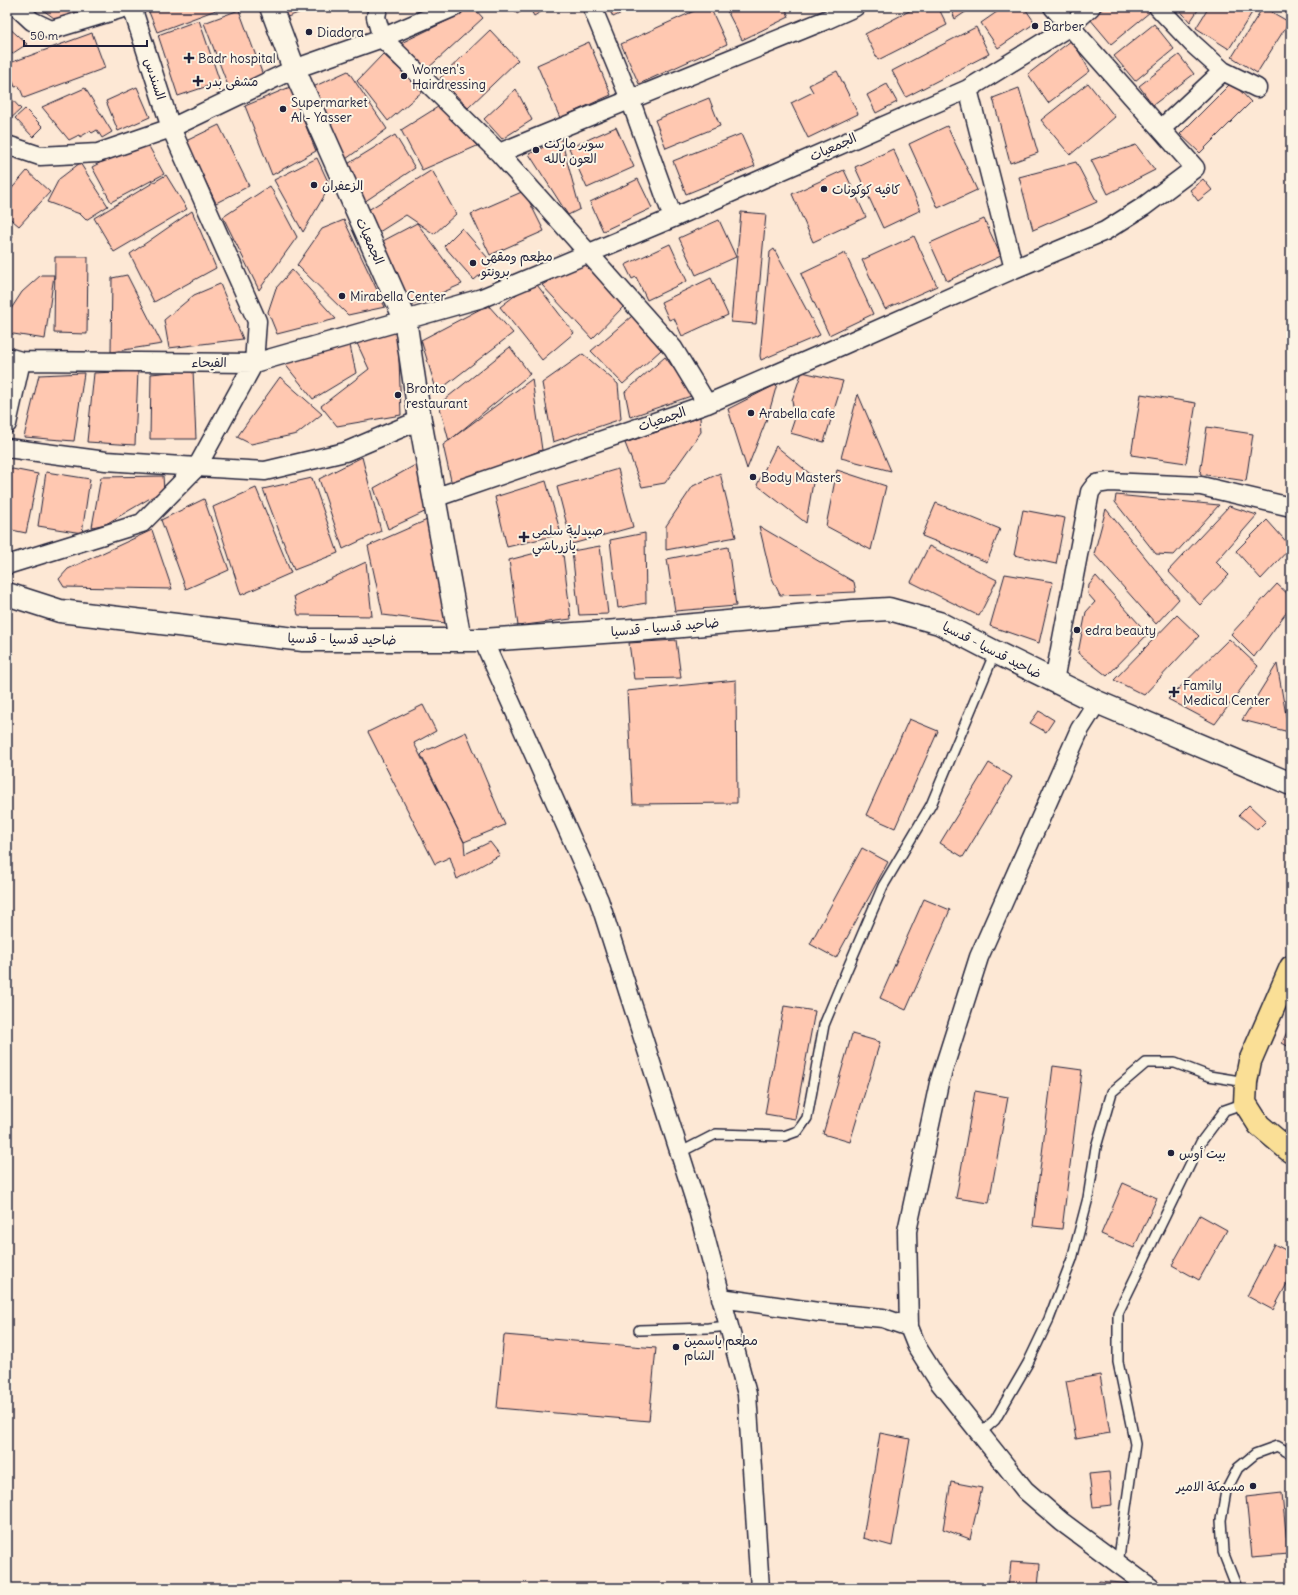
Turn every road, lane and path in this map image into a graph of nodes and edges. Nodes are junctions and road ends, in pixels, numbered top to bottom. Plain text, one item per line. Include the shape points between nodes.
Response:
1 (17, 7) edge
2 (127, 7) edge
3 (132, 7) edge
4 (271, 7) edge
5 (378, 7) edge
6 (454, 7) edge
7 (592, 7) edge
8 (1053, 7) edge
9 (1091, 7) edge
10 (1158, 7) edge
11 (849, 8) edge
12 (1070, 26) junction
13 (382, 38) junction
14 (294, 69) junction
15 (1223, 71) junction
16 (1257, 88) dead end
17 (968, 89) junction
18 (630, 99) junction
19 (171, 128) junction
20 (1161, 129) junction
21 (7, 145) edge
22 (499, 153) junction
23 (673, 218) junction
24 (588, 253) junction
25 (1014, 269) junction
26 (405, 319) junction
27 (14, 359) edge
28 (254, 363) junction
29 (707, 404) junction
30 (420, 420) junction
31 (7, 424) edge
32 (7, 448) edge
33 (197, 467) junction
34 (434, 498) junction
35 (1291, 507) edge
36 (7, 565) edge
37 (7, 594) edge
38 (460, 640) junction
39 (483, 640) junction
40 (996, 652) junction
41 (1054, 681) junction
42 (1097, 702) junction
43 (1291, 784) edge
44 (1291, 967) edge
45 (1245, 1092) junction
46 (1291, 1152) edge
47 (680, 1153) junction
48 (721, 1298) junction
49 (728, 1326) junction
50 (909, 1327) junction
51 (639, 1330) dead end
52 (979, 1434) junction
53 (1291, 1454) edge
54 (1118, 1564) junction
55 (760, 1588) edge
56 (1151, 1588) edge
57 (1237, 1588) edge

1 - 2 street via 32,21 51,30
3 - 19 street, السندس
4 - 14 main road
5 - 13 street via 376,17
6 - 13 street
7 - 18 street
8 - 12 street
9 - 12 street, الجمعيات
10 - 15 street
11 - 18 street
12 - 17 street, الجمعيات
12 - 20 street
13 - 14 street
13 - 22 street
14 - 19 street
14 - 26 main road, الجمعيات
15 - 16 street
15 - 20 street
17 - 23 street, الجمعيات
17 - 25 street
18 - 22 street
18 - 23 street
19 - 21 street via 98,153 40,156
19 - 28 street, السندس via 257,321
20 - 25 street, الجمعيات via 1195,168 1143,207 1105,231
22 - 24 street
23 - 24 street, الجمعيات
24 - 26 street, الجمعيات via 482,298
24 - 29 street via 673,348
25 - 29 street, الجمعيات
26 - 28 street, الفيحاء
26 - 30 main road
27 - 28 street, الفيحاء
27 - 31 street
28 - 33 street
29 - 34 street, الجمعيات
30 - 33 street via 345,452 265,471
30 - 34 main road
32 - 33 street via 106,461
33 - 36 street via 142,523
34 - 38 main road
35 - 41 street via 1201,486 1109,482 1096,484 1090,492
37 - 38 main road, ضاحيد قدسيا - قدسيا via 60,610 303,640
38 - 39 main road, ضاحيد قدسيا - قدسيا
39 - 40 main road, ضاحيد قدسيا - قدسيا via 889,609 939,623
39 - 47 street via 599,900
40 - 41 main road, ضاحيد قدسيا - قدسيا
40 - 47 lane via 931,804 883,886 832,1005 824,1025 807,1118 798,1131 784,1136 716,1134
41 - 42 main road, ضاحيد قدسيا - قدسيا
42 - 43 main road, ضاحيد قدسيا - قدسيا
42 - 50 street via 1080,729 979,957 939,1083 907,1230
44 - 45 main road via 1250,1061
45 - 46 main road via 1259,1125
45 - 52 lane via 1174,1063 1146,1064 1112,1092 1096,1147 1088,1198 1072,1259 1049,1319 1028,1363 995,1420
45 - 54 lane via 1225,1110 1201,1142 1118,1313 1118,1362 1135,1444
47 - 48 street
48 - 49 street
48 - 50 street via 818,1312 883,1318
49 - 51 lane
49 - 55 street via 747,1394
50 - 52 street via 917,1347 939,1382
52 - 54 street via 1026,1490 1062,1522
53 - 57 lane via 1277,1446 1256,1454 1238,1468 1226,1491 1221,1520 1223,1552
54 - 56 street

